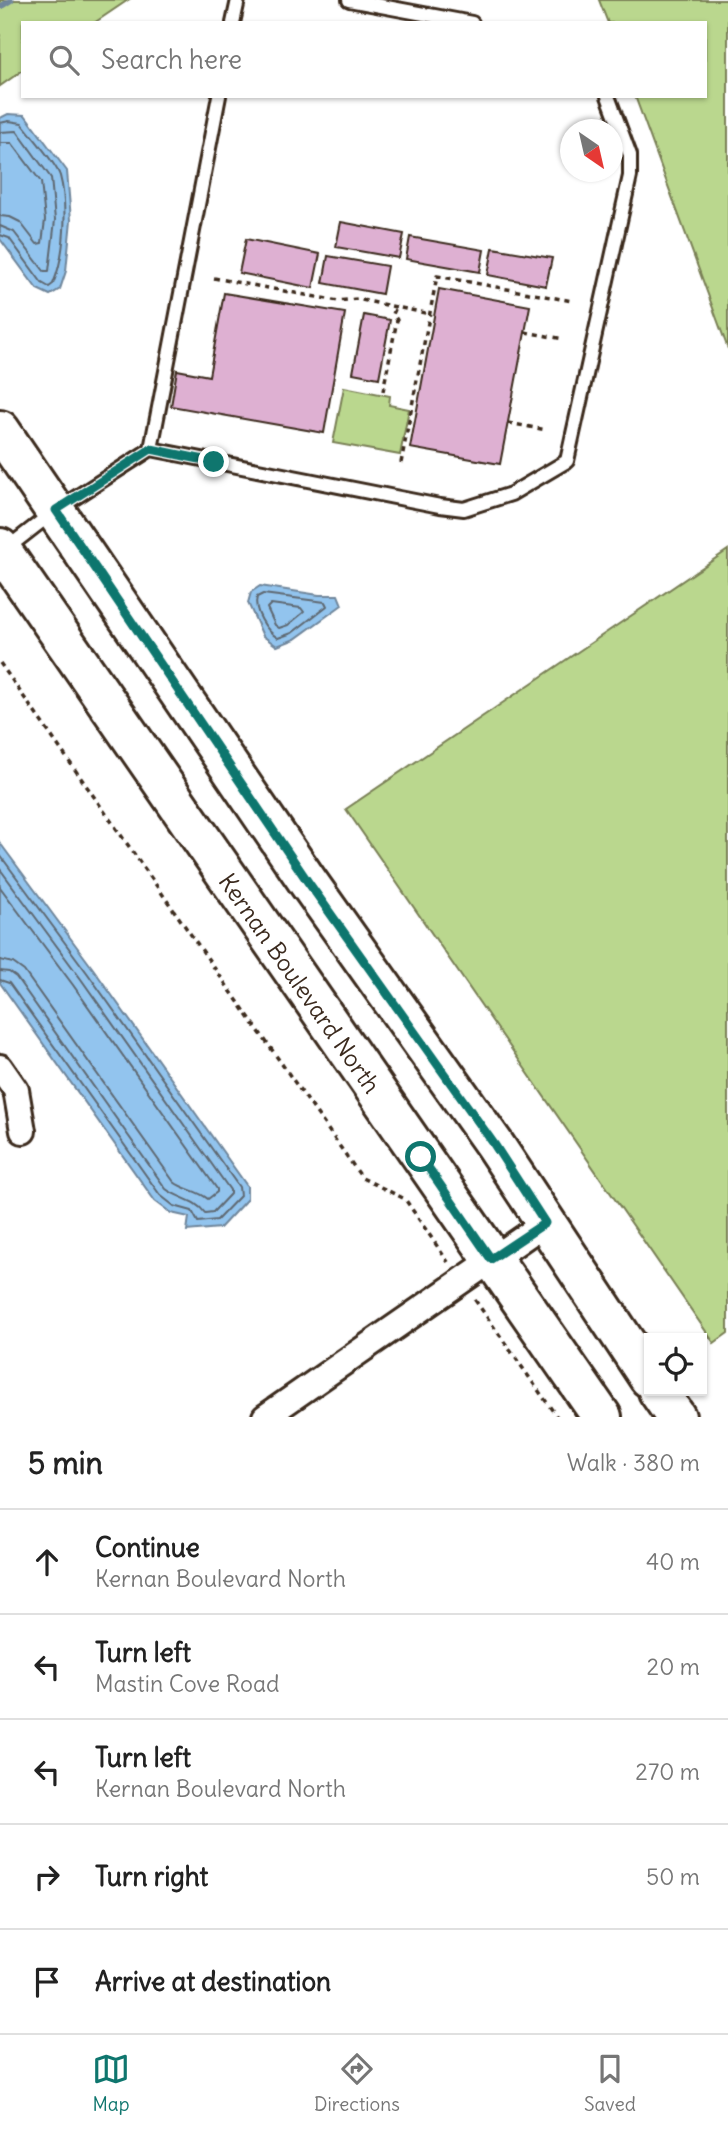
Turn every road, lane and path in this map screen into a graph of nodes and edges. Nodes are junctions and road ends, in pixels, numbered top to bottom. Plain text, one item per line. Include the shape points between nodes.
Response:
1 (238, 0) edge
2 (349, 0) edge
3 (233, 21) edge
4 (461, 21) edge
5 (219, 98) edge
6 (609, 98) edge
7 (214, 278) dead end
8 (572, 301) dead end
9 (396, 307) junction
10 (430, 314) junction
11 (525, 332) dead end
12 (564, 339) dead end
13 (383, 391) dead end
14 (508, 423) dead end
15 (0, 430) edge
16 (547, 430) dead end
17 (151, 449) junction
18 (401, 463) dead end
19 (56, 510) junction
20 (1, 551) edge
21 (0, 663) edge
22 (0, 1067) edge
23 (23, 1131) dead end
24 (545, 1223) junction
25 (476, 1270) junction
26 (644, 1371) edge
27 (661, 1396) edge
28 (265, 1417) edge
29 (558, 1417) edge
30 (602, 1417) edge
31 (676, 1417) edge

1 - 3 lane
2 - 4 lane
5 - 17 lane
6 - 17 lane via 630,155 629,176 567,461 511,494 464,509
7 - 9 path
8 - 10 path via 437,276
9 - 10 path
9 - 13 path
10 - 18 path
11 - 12 path
14 - 16 path
15 - 19 main road
17 - 19 lane
19 - 20 lane
19 - 24 main road
20 - 25 main road, Kernan Boulevard North
21 - 25 path via 362,1178 405,1199
22 - 23 street via 16,1090
24 - 25 street
24 - 26 main road
25 - 28 street
25 - 29 path
25 - 30 main road, Kernan Boulevard North
27 - 31 main road

